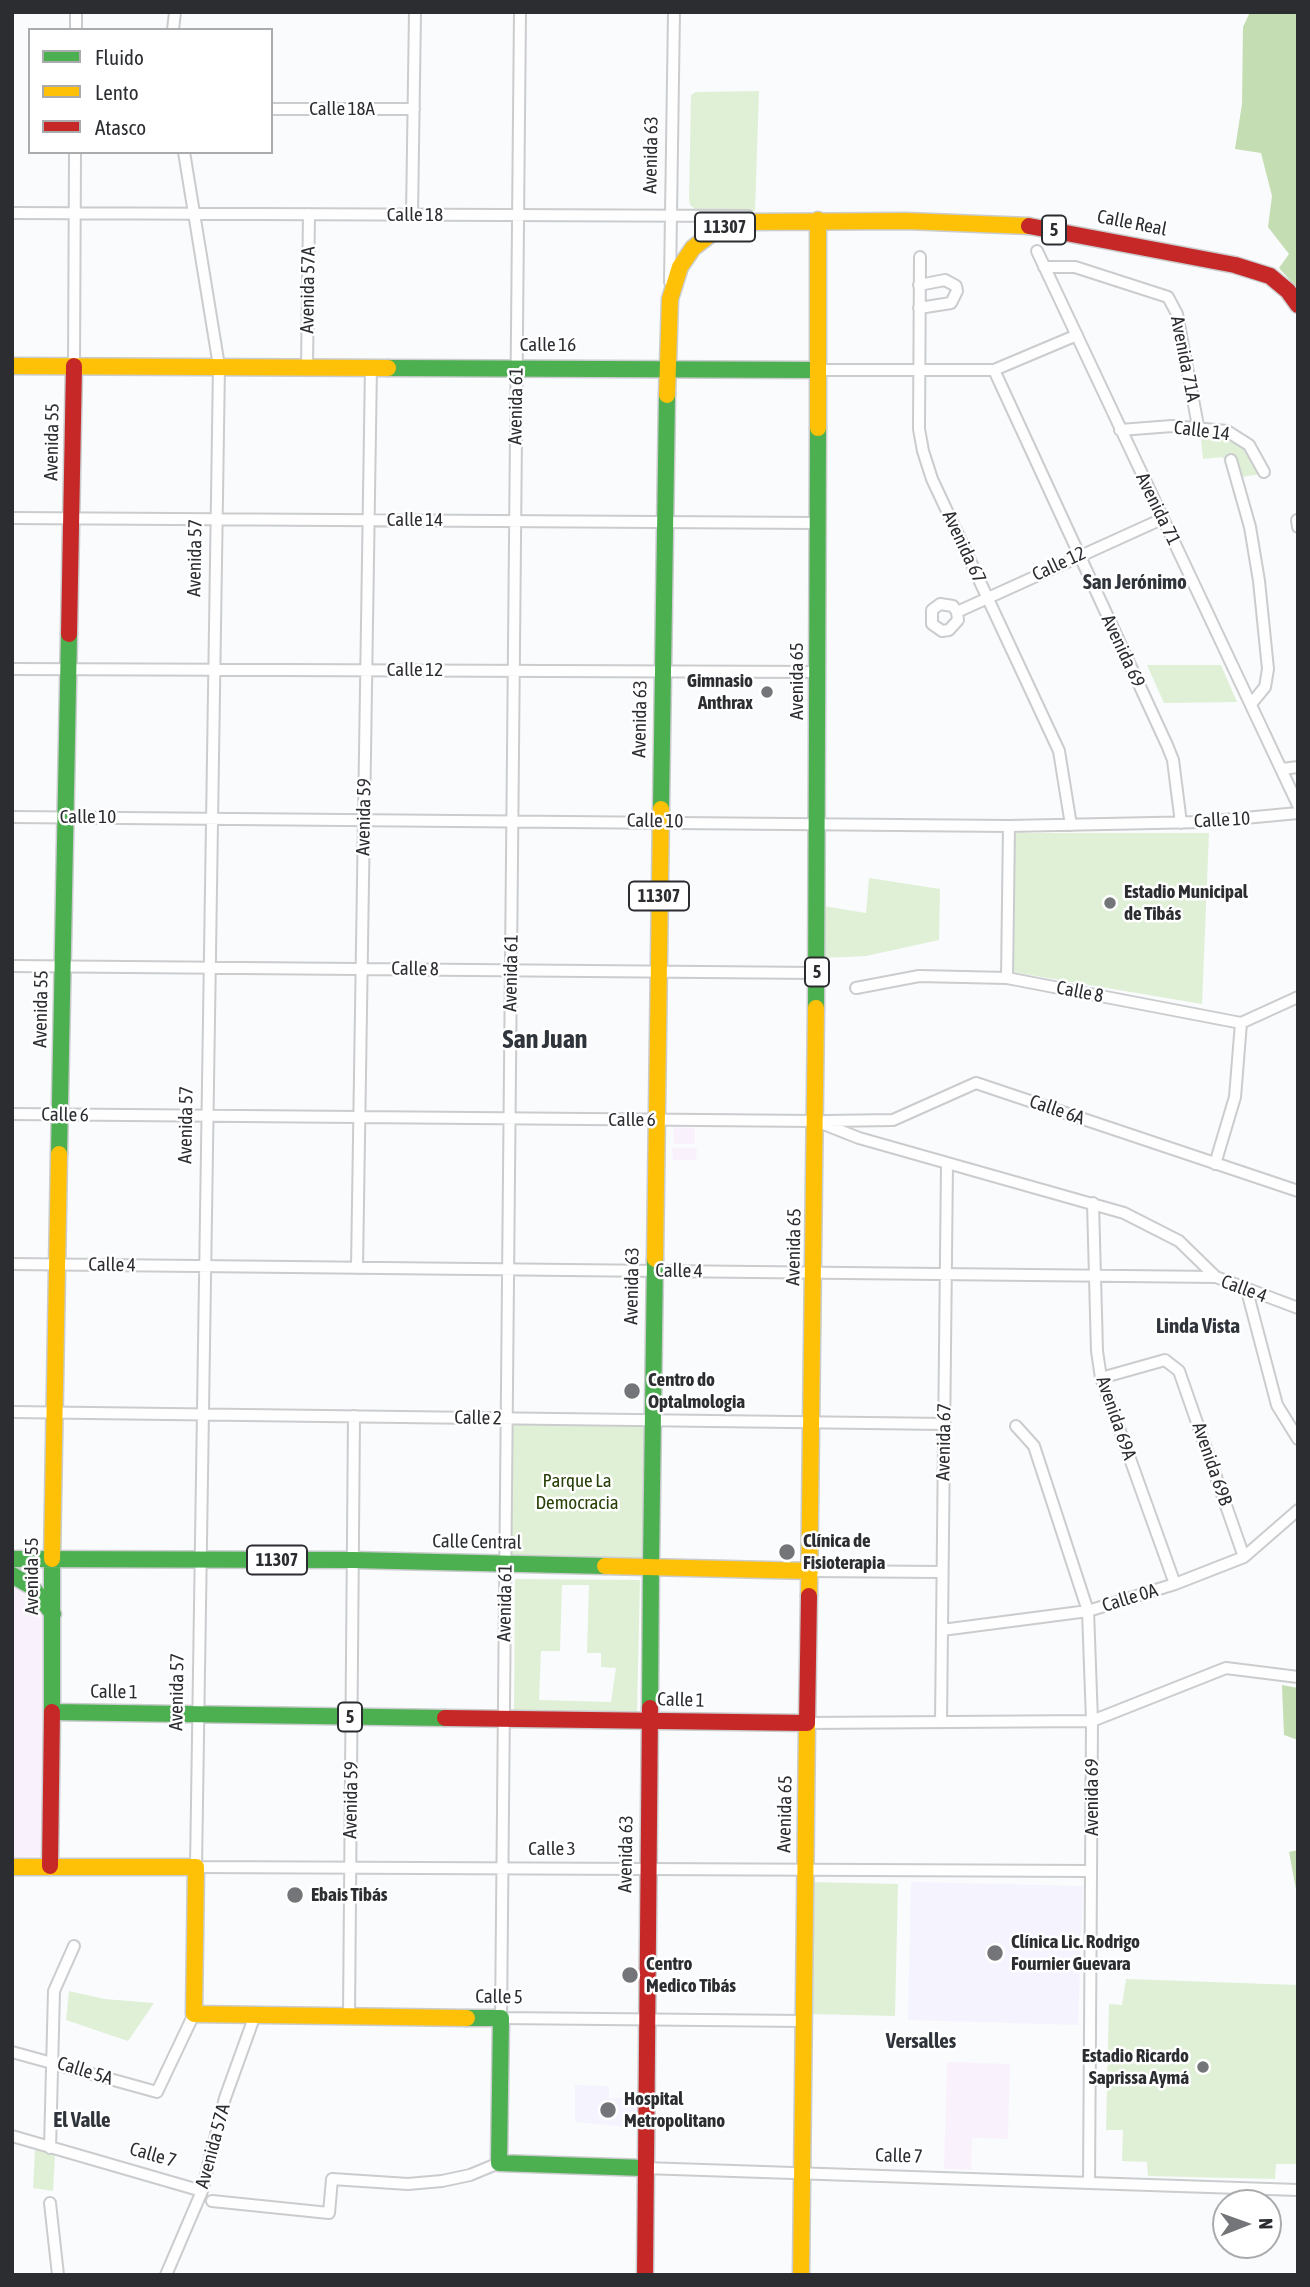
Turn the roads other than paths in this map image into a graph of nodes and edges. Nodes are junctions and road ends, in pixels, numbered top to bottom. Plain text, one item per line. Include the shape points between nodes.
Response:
1 (415, 12) edge
2 (520, 12) edge
3 (674, 12) edge
4 (273, 109) edge
5 (414, 109) junction
6 (75, 154) edge
7 (184, 154) edge
8 (12, 213) edge
9 (75, 213) junction
10 (194, 214) junction
11 (309, 214) junction
12 (670, 214) junction
13 (412, 215) junction
14 (518, 215) junction
15 (818, 220) junction
16 (1037, 251) dead end
17 (920, 257) dead end
18 (1044, 267) junction
19 (919, 285) junction
20 (670, 299) junction
21 (1298, 305) edge
22 (919, 308) junction
23 (1077, 335) junction
24 (12, 366) edge
25 (74, 366) junction
26 (219, 366) junction
27 (307, 366) junction
28 (371, 366) junction
29 (517, 366) junction
30 (667, 367) junction
31 (818, 370) junction
32 (994, 370) junction
33 (919, 372) junction
34 (1198, 426) junction
35 (1120, 430) junction
36 (1231, 460) dead end
37 (1264, 472) dead end
38 (12, 517) edge
39 (72, 518) junction
40 (216, 519) junction
41 (1163, 519) junction
42 (368, 520) junction
43 (664, 520) junction
44 (1297, 520) edge
45 (515, 521) junction
46 (818, 523) junction
47 (1298, 527) edge
48 (1079, 555) junction
49 (988, 597) junction
50 (957, 612) dead end
51 (12, 669) edge
52 (69, 669) junction
53 (214, 669) junction
54 (366, 670) junction
55 (662, 670) junction
56 (514, 671) junction
57 (818, 672) junction
58 (1251, 704) junction
59 (1298, 767) edge
60 (1282, 769) junction
61 (1298, 805) edge
62 (1298, 813) edge
63 (12, 817) edge
64 (66, 817) junction
65 (212, 818) junction
66 (364, 819) junction
67 (512, 819) junction
68 (660, 821) junction
69 (1181, 823) junction
70 (817, 825) junction
71 (1071, 825) junction
72 (1009, 826) junction
73 (12, 966) edge
74 (63, 966) junction
75 (209, 968) junction
76 (362, 969) junction
77 (511, 970) junction
78 (658, 971) junction
79 (817, 973) junction
80 (1007, 978) junction
81 (856, 988) dead end
82 (1298, 997) edge
83 (1241, 1023) junction
84 (12, 1114) edge
85 (60, 1115) junction
86 (207, 1116) junction
87 (359, 1118) junction
88 (509, 1120) junction
89 (655, 1120) junction
90 (816, 1121) junction
91 (859, 1122) junction
92 (859, 1138) junction
93 (947, 1163) junction
94 (1215, 1164) junction
95 (1298, 1191) edge
96 (1093, 1203) junction
97 (12, 1264) edge
98 (57, 1264) junction
99 (204, 1266) junction
100 (357, 1268) junction
101 (508, 1269) junction
102 (653, 1271) junction
103 (814, 1273) junction
104 (946, 1274) junction
105 (1096, 1276) junction
106 (1216, 1277) junction
107 (1247, 1291) junction
108 (1298, 1308) edge
109 (1101, 1378) junction
110 (12, 1412) edge
111 (54, 1413) junction
112 (202, 1415) junction
113 (354, 1416) junction
114 (506, 1419) junction
115 (651, 1420) junction
116 (812, 1423) junction
117 (945, 1424) junction
118 (1016, 1426) dead end
119 (1298, 1439) edge
120 (1298, 1510) edge
121 (1244, 1557) junction
122 (12, 1559) edge
123 (52, 1559) junction
124 (200, 1559) junction
125 (353, 1560) junction
126 (505, 1563) junction
127 (651, 1566) junction
128 (810, 1571) junction
129 (942, 1572) junction
130 (12, 1575) edge
131 (1175, 1584) junction
132 (1088, 1611) junction
133 (53, 1614) junction
134 (942, 1630) junction
135 (1298, 1677) edge
136 (52, 1712) junction
137 (198, 1715) junction
138 (352, 1717) junction
139 (503, 1720) junction
140 (649, 1720) junction
141 (1092, 1721) junction
142 (941, 1722) junction
143 (807, 1723) junction
144 (50, 1866) junction
145 (12, 1867) edge
146 (196, 1867) junction
147 (350, 1868) junction
148 (502, 1869) junction
149 (647, 1870) junction
150 (806, 1871) junction
151 (1091, 1871) junction
152 (74, 1946) dead end
153 (194, 2014) junction
154 (255, 2015) junction
155 (349, 2016) junction
156 (501, 2018) junction
157 (646, 2019) junction
158 (804, 2021) junction
159 (12, 2052) edge
160 (50, 2060) junction
161 (157, 2092) joint
162 (12, 2136) edge
163 (50, 2148) junction
164 (499, 2162) junction
165 (645, 2168) junction
166 (803, 2173) junction
167 (1089, 2183) junction
168 (1298, 2190) edge
169 (202, 2191) junction
170 (212, 2201) dead end
171 (50, 2203) dead end
172 (58, 2275) edge
173 (166, 2275) edge
174 (645, 2275) edge
175 (801, 2275) edge

1 - 5 street
2 - 14 street, Avenida 61
3 - 12 street, Avenida 63
4 - 5 street, Calle 18A
5 - 13 street
6 - 9 street, Avenida 55
7 - 10 street, Avenida 57
8 - 9 street, Calle 18
9 - 10 street, Calle 18
9 - 25 street, Avenida 55
10 - 11 street, Calle 18
10 - 26 street, Avenida 57
11 - 13 street, Calle 18
11 - 27 street, Avenida 57A
12 - 14 street, Calle 18
12 - 15 street, Calle 18
12 - 20 street, Avenida 63
13 - 14 street, Calle 18
14 - 29 street, Avenida 61
15 - 20 main road, Avenida 63 / 11307 via 742,222 711,234 686,257
15 - 21 main road, Calle Real / 5 via 974,222 1066,232 1256,271 1279,284
15 - 31 main road, Avenida 65 / 5
16 - 18 street, Avenida 71
17 - 19 street, Avenida 67
18 - 23 street, Avenida 71
18 - 34 street, Avenida 71A via 1075,267 1168,297 1177,314
19 - 22 street, Avenida 67
19 - 22 street via 945,280 956,286 957,292 951,303
20 - 30 main road, Avenida 63 / 11307
22 - 33 street, Avenida 67
23 - 32 street, Calle 16
23 - 35 street, Avenida 71
24 - 25 main road, Calle 16
25 - 26 main road, Calle 16
25 - 39 main road, Avenida 55
26 - 27 main road, Calle 16
26 - 40 street, Avenida 57
27 - 28 main road, Calle 16
28 - 29 main road, Calle 16
28 - 42 street, Avenida 59
29 - 30 main road, Calle 16
29 - 45 street, Avenida 61
30 - 31 main road, Calle 16
30 - 43 main road, Avenida 63 / 11307
31 - 33 street, Calle 16
31 - 46 main road, Avenida 65 / 5
32 - 33 street, Calle 16
32 - 48 street, Avenida 69
33 - 49 street, Avenida 67 via 923,450
34 - 35 street, Calle 14
34 - 37 street, Calle 14 via 1244,439
35 - 41 street, Avenida 71
36 - 58 street via 1250,527 1268,669 1265,687
38 - 39 street, Calle 14
39 - 40 street, Calle 14
39 - 52 main road, Avenida 55
40 - 42 street, Calle 14
40 - 53 street, Avenida 57
41 - 48 street, Calle 12
41 - 58 street, Avenida 71
42 - 45 street, Calle 14
42 - 54 street, Avenida 59
43 - 45 street, Calle 14
43 - 46 street, Calle 14
43 - 55 main road, Avenida 63 / 11307
44 - 47 street
45 - 56 street, Avenida 61
46 - 57 main road, Avenida 65 / 5
48 - 49 street, Calle 12
48 - 69 street, Avenida 69 via 1167,745
49 - 50 street, Calle 12
49 - 71 street, Avenida 67 via 1059,751
51 - 52 street, Calle 12
52 - 53 street, Calle 12
52 - 64 main road, Avenida 55
53 - 54 street, Calle 12
53 - 65 street, Avenida 57
54 - 56 street, Calle 12
54 - 66 street, Avenida 59
55 - 56 street, Calle 12
55 - 57 street, Calle 12
55 - 68 main road, Avenida 63 / 11307
56 - 67 street, Avenida 61
57 - 70 main road, Avenida 65 / 5
58 - 60 street, Avenida 71
59 - 60 street
60 - 61 street, Avenida 71
62 - 69 street, Calle 10
63 - 64 street, Calle 10
64 - 65 street, Calle 10
64 - 74 main road, Avenida 55
65 - 66 street, Calle 10
65 - 75 street, Avenida 57
66 - 67 street, Calle 10
66 - 76 street, Avenida 59
67 - 68 street, Calle 10
67 - 77 street, Avenida 61
68 - 70 street, Calle 10
68 - 78 main road, Avenida 63 / 11307
69 - 71 street, Calle 10
70 - 72 street, Calle 10
70 - 79 main road, Avenida 65 / 5
71 - 72 street, Calle 10
72 - 80 street
73 - 74 street, Calle 8
74 - 75 street, Calle 8
74 - 85 main road, Avenida 55
75 - 76 street, Calle 8
75 - 86 street, Avenida 57
76 - 77 street, Calle 8
76 - 87 street, Avenida 59
77 - 78 street, Calle 8
77 - 88 street, Avenida 61
78 - 79 street, Calle 8
78 - 89 main road, Avenida 63 / 11307
79 - 90 main road, Avenida 65 / 5
80 - 81 street, Calle 8 via 919,976
80 - 83 street, Calle 8
82 - 83 street
83 - 94 street via 1235,1097
84 - 85 street, Calle 6
85 - 86 street, Calle 6
85 - 98 main road, Avenida 55
86 - 87 street, Calle 6
86 - 99 street, Avenida 57
87 - 88 street, Calle 6
87 - 100 street, Avenida 59
88 - 89 street, Calle 6
88 - 101 street, Avenida 61
89 - 90 street, Calle 6
89 - 102 main road, Avenida 63 / 11307
90 - 91 street, Calle 6A
90 - 92 street, Calle 6
90 - 103 main road, Avenida 65 / 5
91 - 92 street
91 - 94 street, Calle 6A via 893,1120 976,1083
92 - 93 street, Calle 6
93 - 96 street, Calle 6
93 - 104 street, Avenida 67
94 - 95 street, Calle 6A
96 - 105 street, Avenida 69A
96 - 106 street, Calle 6 via 1124,1213 1178,1241
97 - 98 street, Calle 4
98 - 99 street, Calle 4
98 - 111 main road, Avenida 55
99 - 100 street, Calle 4
99 - 112 street, Avenida 57
100 - 101 street, Calle 4
101 - 102 street, Calle 4
101 - 114 street, Avenida 61
102 - 103 street, Calle 4
102 - 115 main road, Avenida 63 / 11307
103 - 104 street, Calle 4
103 - 116 main road, Avenida 65 / 5
104 - 105 street, Calle 4
104 - 117 street, Avenida 67
105 - 106 street, Calle 4
105 - 109 street, Avenida 69A
106 - 107 street, Calle 4
107 - 108 street, Calle 4
107 - 119 street via 1277,1405
109 - 121 street, Avenida 69B via 1165,1360 1179,1371
109 - 131 street, Avenida 69A
110 - 111 street, Calle 2
111 - 112 street, Calle 2
111 - 123 main road, Avenida 55
112 - 113 street, Calle 2
112 - 124 street, Avenida 57
113 - 114 street, Calle 2
113 - 125 street, Avenida 59
114 - 115 street, Calle 2
114 - 126 street, Avenida 61
115 - 116 street, Calle 2
115 - 127 main road, Avenida 63 / 11307
116 - 117 street, Calle 2
116 - 128 main road, Avenida 65 / 5
117 - 129 street, Avenida 67
118 - 132 street, Avenida 69 via 1034,1446
120 - 121 street, Calle 0A
121 - 131 street, Calle 0A
122 - 123 main road, Calle Central
123 - 124 main road, Calle Central / 11307
123 - 133 main road, Avenida 55
124 - 125 main road, Calle Central / 11307
124 - 137 street, Avenida 57
125 - 126 main road, Calle Central / 11307
125 - 138 street, Avenida 59
126 - 127 main road, Calle Central / 11307
126 - 139 street, Avenida 61
127 - 128 main road, Calle Central
127 - 140 main road, Avenida 63
128 - 129 street, Calle Central
128 - 143 main road, Avenida 65 / 5
129 - 134 street, Avenida 67
130 - 133 main road via 32,1587
131 - 132 street, Calle 0A
132 - 134 street, Calle 0A
132 - 141 street, Avenida 69
133 - 136 main road, Avenida 55
134 - 142 street, Avenida 67
135 - 141 street, Calle 1 via 1226,1668
136 - 137 main road, Calle 1 / 5
136 - 144 main road, Avenida 55
137 - 138 main road, Calle 1 / 5
137 - 146 street, Avenida 57
138 - 139 main road, Calle 1 / 5
138 - 147 street, Avenida 59
139 - 140 main road, Calle 1 / 5
139 - 148 street, Avenida 61
140 - 143 main road, Calle 1 / 5
140 - 149 main road, Avenida 63
141 - 142 street, Calle 1
141 - 151 street, Avenida 69
142 - 143 street, Calle 1
143 - 150 main road, Avenida 65
144 - 145 main road, Calle 3
144 - 146 main road, Calle 3
146 - 147 street, Calle 3
146 - 153 main road, Avenida 57
147 - 148 street, Calle 3
147 - 155 street, Avenida 59
148 - 149 street, Calle 3
148 - 156 street, Avenida 61
149 - 150 street, Calle 3
149 - 157 main road, Avenida 63
150 - 151 street, Calle 3
150 - 158 main road, Avenida 65
151 - 167 street, Avenida 69
152 - 160 street via 54,1990
153 - 154 main road, Calle 5
153 - 161 street, Avenida 57
154 - 155 main road, Calle 5
154 - 169 street, Avenida 57A via 225,2098
155 - 156 main road, Calle 5
156 - 157 street, Calle 5
156 - 164 main road
157 - 158 street, Calle 5
157 - 165 main road, Avenida 63
158 - 166 main road, Avenida 65
159 - 160 street, Calle 5A
160 - 161 street, Calle 5A
160 - 163 street
162 - 163 street, Calle 7
163 - 169 street, Calle 7
164 - 165 main road, Calle 7
164 - 170 street via 442,2181 332,2179 329,2213
165 - 166 street, Calle 7
165 - 174 main road, Avenida 63
166 - 167 street, Calle 7
166 - 175 main road, Avenida 65
167 - 168 street, Calle 7
169 - 173 street, Avenida 57A
171 - 172 street

